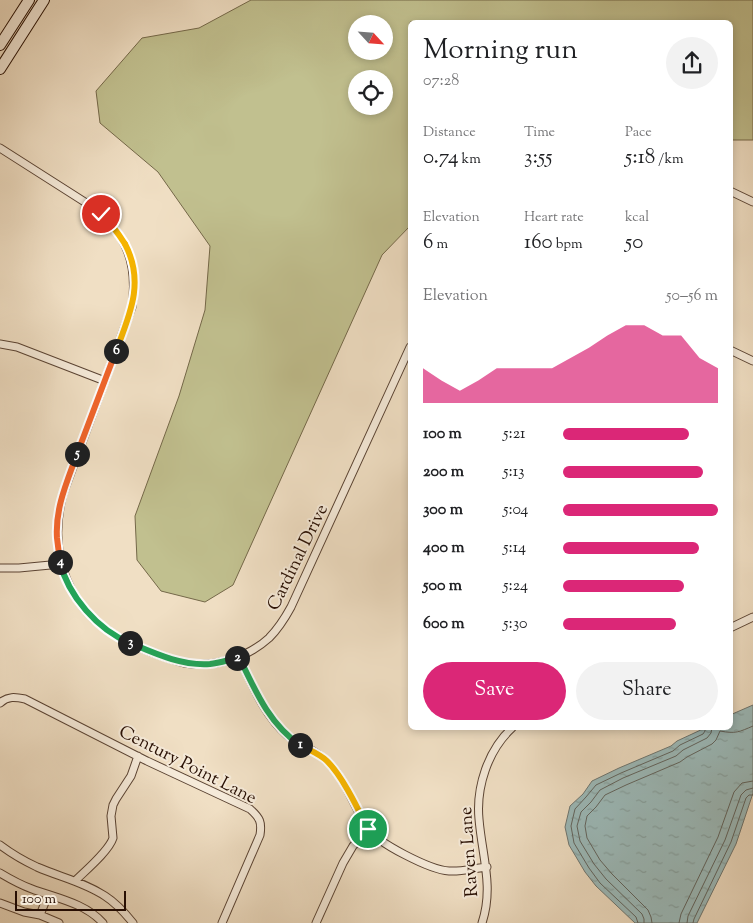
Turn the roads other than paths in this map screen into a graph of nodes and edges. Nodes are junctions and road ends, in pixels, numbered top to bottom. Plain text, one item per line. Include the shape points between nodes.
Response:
1 (29, 0) edge
2 (44, 0) edge
3 (0, 45) edge
4 (0, 69) edge
5 (0, 148) edge
6 (733, 192) edge
7 (753, 202) edge
8 (0, 344) edge
9 (733, 351) edge
10 (408, 352) edge
11 (753, 361) edge
12 (105, 381) junction
13 (61, 564) junction
14 (0, 568) edge
15 (753, 617) edge
16 (733, 627) edge
17 (239, 657) junction
18 (0, 703) edge
19 (510, 730) edge
20 (138, 756) junction
21 (368, 829) junction
22 (0, 845) edge
23 (487, 867) junction
24 (0, 873) edge
25 (75, 881) junction
26 (48, 895) junction
27 (0, 903) edge
28 (40, 915) junction
29 (484, 922) edge
30 (59, 923) edge
31 (103, 923) edge
32 (133, 923) edge
33 (222, 923) edge
34 (316, 923) edge

1 - 3 main road
2 - 4 main road
5 - 12 street, Cardinal Drive via 101,214 119,234 130,254 135,284 132,307
6 - 7 street
8 - 12 street via 17,347
9 - 11 street
10 - 17 street, Cardinal Drive via 292,607 270,637
12 - 13 street, Cardinal Drive via 60,505 57,539
13 - 14 street
13 - 17 street, Cardinal Drive via 70,587 84,608 98,623 124,641 170,659 196,664 212,664
15 - 16 street
17 - 21 street via 269,714 286,734 322,756 333,768
18 - 20 street, Century Point Lane via 15,696 25,699
19 - 23 street, Raven Lane via 490,758 479,800
20 - 25 street via 132,776 113,805 112,842
20 - 33 street, Century Point Lane via 242,804 262,824
21 - 23 street via 388,846 438,869
21 - 34 street via 343,863
22 - 25 street via 37,867
23 - 29 street, Raven Lane via 488,901
24 - 26 street
25 - 32 street via 106,896
26 - 28 street
26 - 31 street via 83,908
27 - 28 street
28 - 30 street

